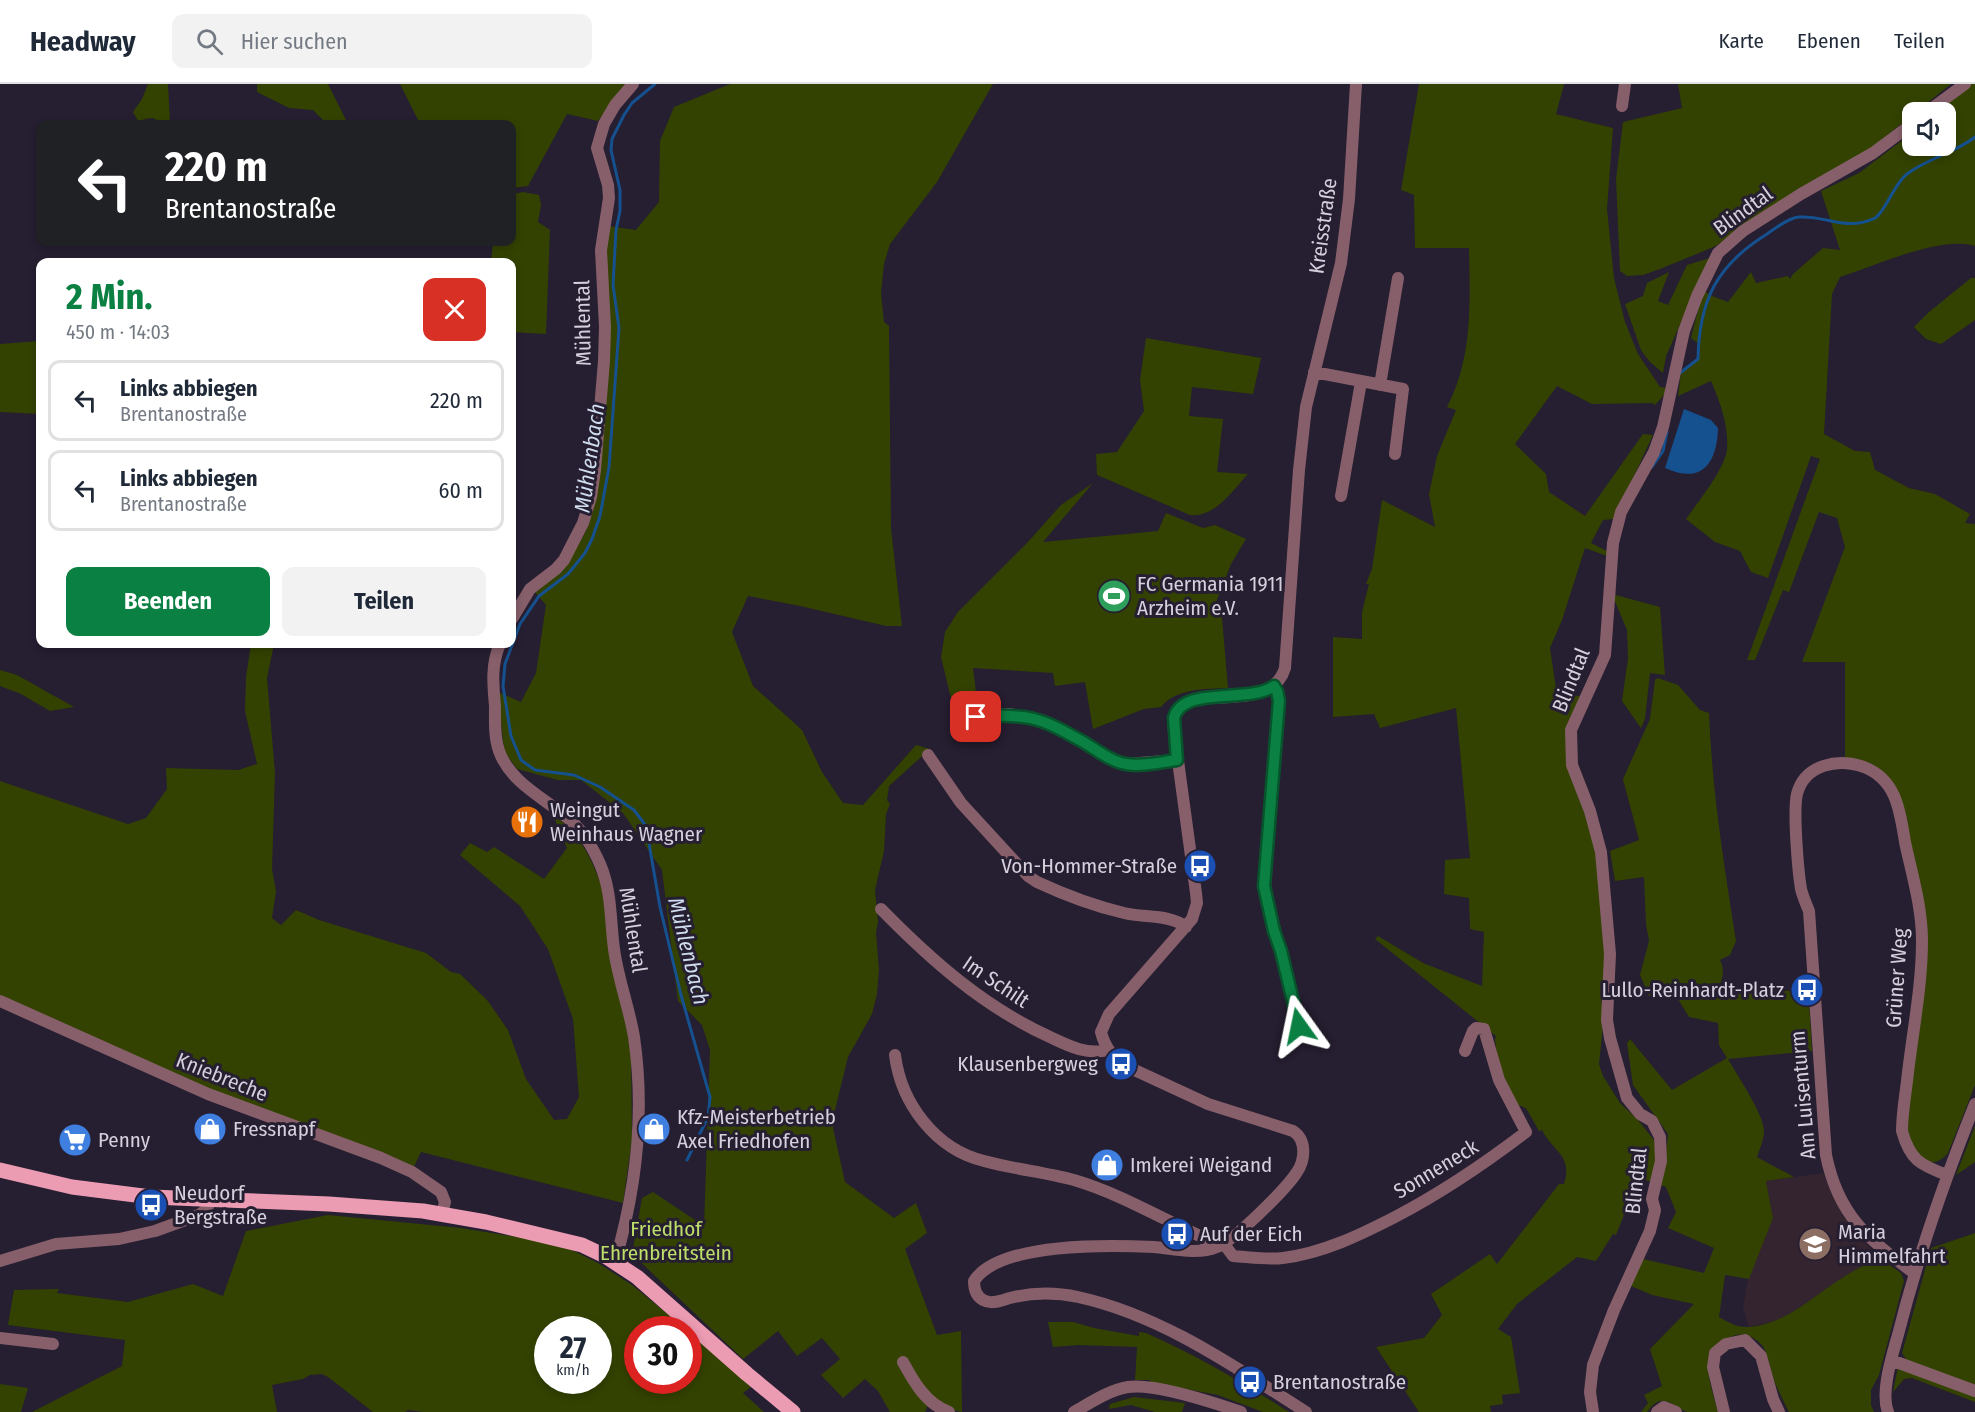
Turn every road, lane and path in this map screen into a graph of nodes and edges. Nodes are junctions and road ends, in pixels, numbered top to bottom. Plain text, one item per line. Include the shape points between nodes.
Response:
1 (633, 84) edge
2 (1356, 84) edge
3 (1625, 84) edge
4 (1965, 84) edge
5 (1941, 102) edge
6 (1622, 106) dead end
7 (1902, 131) edge
8 (1398, 278) dead end
9 (1314, 372) junction
10 (1361, 382) junction
11 (1380, 385) junction
12 (1395, 454) dead end
13 (1341, 496) dead end
14 (516, 612) edge
15 (498, 648) edge
16 (1274, 686) junction
17 (976, 717) dead end
18 (928, 755) dead end
19 (1177, 760) junction
20 (881, 909) dead end
21 (1186, 927) junction
22 (1814, 987) joint
23 (0, 1001) edge
24 (1299, 1026) dead end
25 (1108, 1050) junction
26 (1465, 1051) dead end
27 (895, 1055) dead end
28 (1975, 1104) edge
29 (0, 1170) edge
30 (1947, 1174) junction
31 (210, 1200) junction
32 (442, 1214) junction
33 (1224, 1244) junction
34 (1212, 1249) junction
35 (0, 1262) edge
36 (615, 1262) junction
37 (1914, 1273) junction
38 (0, 1338) edge
39 (53, 1344) dead end
40 (1892, 1360) junction
41 (903, 1362) dead end
42 (1975, 1391) edge
43 (793, 1412) edge
44 (949, 1412) edge
45 (1074, 1412) edge
46 (1241, 1412) edge
47 (1306, 1412) edge
48 (1593, 1412) edge
49 (1657, 1412) edge
50 (1676, 1412) edge
51 (1724, 1412) edge
52 (1779, 1412) edge
53 (1888, 1412) edge

1 - 14 street, Mühlental via 608,116 597,148 609,198 601,250 604,361 591,497 564,560 526,593
2 - 9 street, Kreisstraße via 1341,262
3 - 6 street
4 - 5 street
7 - 48 street, Blindtal via 1743,231 1718,253 1684,331 1654,452 1621,512 1613,543 1605,655 1571,730 1571,756 1600,852 1610,954 1610,1038 1627,1098 1652,1121 1660,1137 1661,1161 1650,1231 1593,1365
8 - 11 street
9 - 10 street
9 - 16 street, Kreisstraße via 1299,470 1285,668
10 - 11 street
10 - 13 street
11 - 12 street via 1403,389
15 - 36 street, Mühlental via 493,675 496,737 501,756 524,785 581,831 596,855 609,892 614,949 634,1038 638,1101 633,1180
16 - 19 street via 1254,694 1193,700 1179,708 1173,724
16 - 24 street via 1279,701 1264,886
17 - 19 street via 1009,714 1044,721 1126,764
18 - 21 street via 961,803 1037,882 1099,907 1174,920
19 - 21 street via 1197,903
20 - 25 street, Im Schilt via 919,948 989,1004 1071,1047 1091,1052
21 - 25 street via 1109,1014 1101,1032
22 - 30 street, Grüner Weg via 1809,911 1802,890 1797,795 1808,776 1826,764 1856,764 1881,775 1894,794 1918,902 1922,942 1902,1131 1916,1160
22 - 37 street, Am Luisenturm via 1826,1155 1836,1190 1856,1225
23 - 32 street, Kniebreche via 208,1094 412,1172 441,1192 445,1202
25 - 33 street via 1118,1062 1192,1098 1298,1134 1303,1148 1298,1172
26 - 33 street, Sonneneck via 1473,1031 1484,1029 1499,1080 1526,1132 1446,1189 1338,1244 1284,1258 1260,1258 1233,1256
27 - 34 street via 900,1079 914,1109 939,1138 955,1149 982,1161 1092,1187 1200,1236
28 - 30 street
29 - 31 main road via 114,1193
30 - 37 street
31 - 32 main road via 328,1203
31 - 35 street via 199,1215 155,1232 56,1244
32 - 36 main road via 566,1241
33 - 34 street
34 - 47 street via 1079,1246 1043,1251 992,1264 978,1274 974,1287 977,1295 991,1302 1053,1293 1142,1318 1223,1360
36 - 43 main road
37 - 40 street
38 - 39 street
40 - 42 street
40 - 53 street via 1885,1403
41 - 44 street via 928,1399
45 - 46 street via 1118,1390 1138,1387 1209,1401
49 - 50 street via 1664,1407
51 - 52 street via 1713,1367 1714,1353 1726,1344 1745,1340 1761,1356

